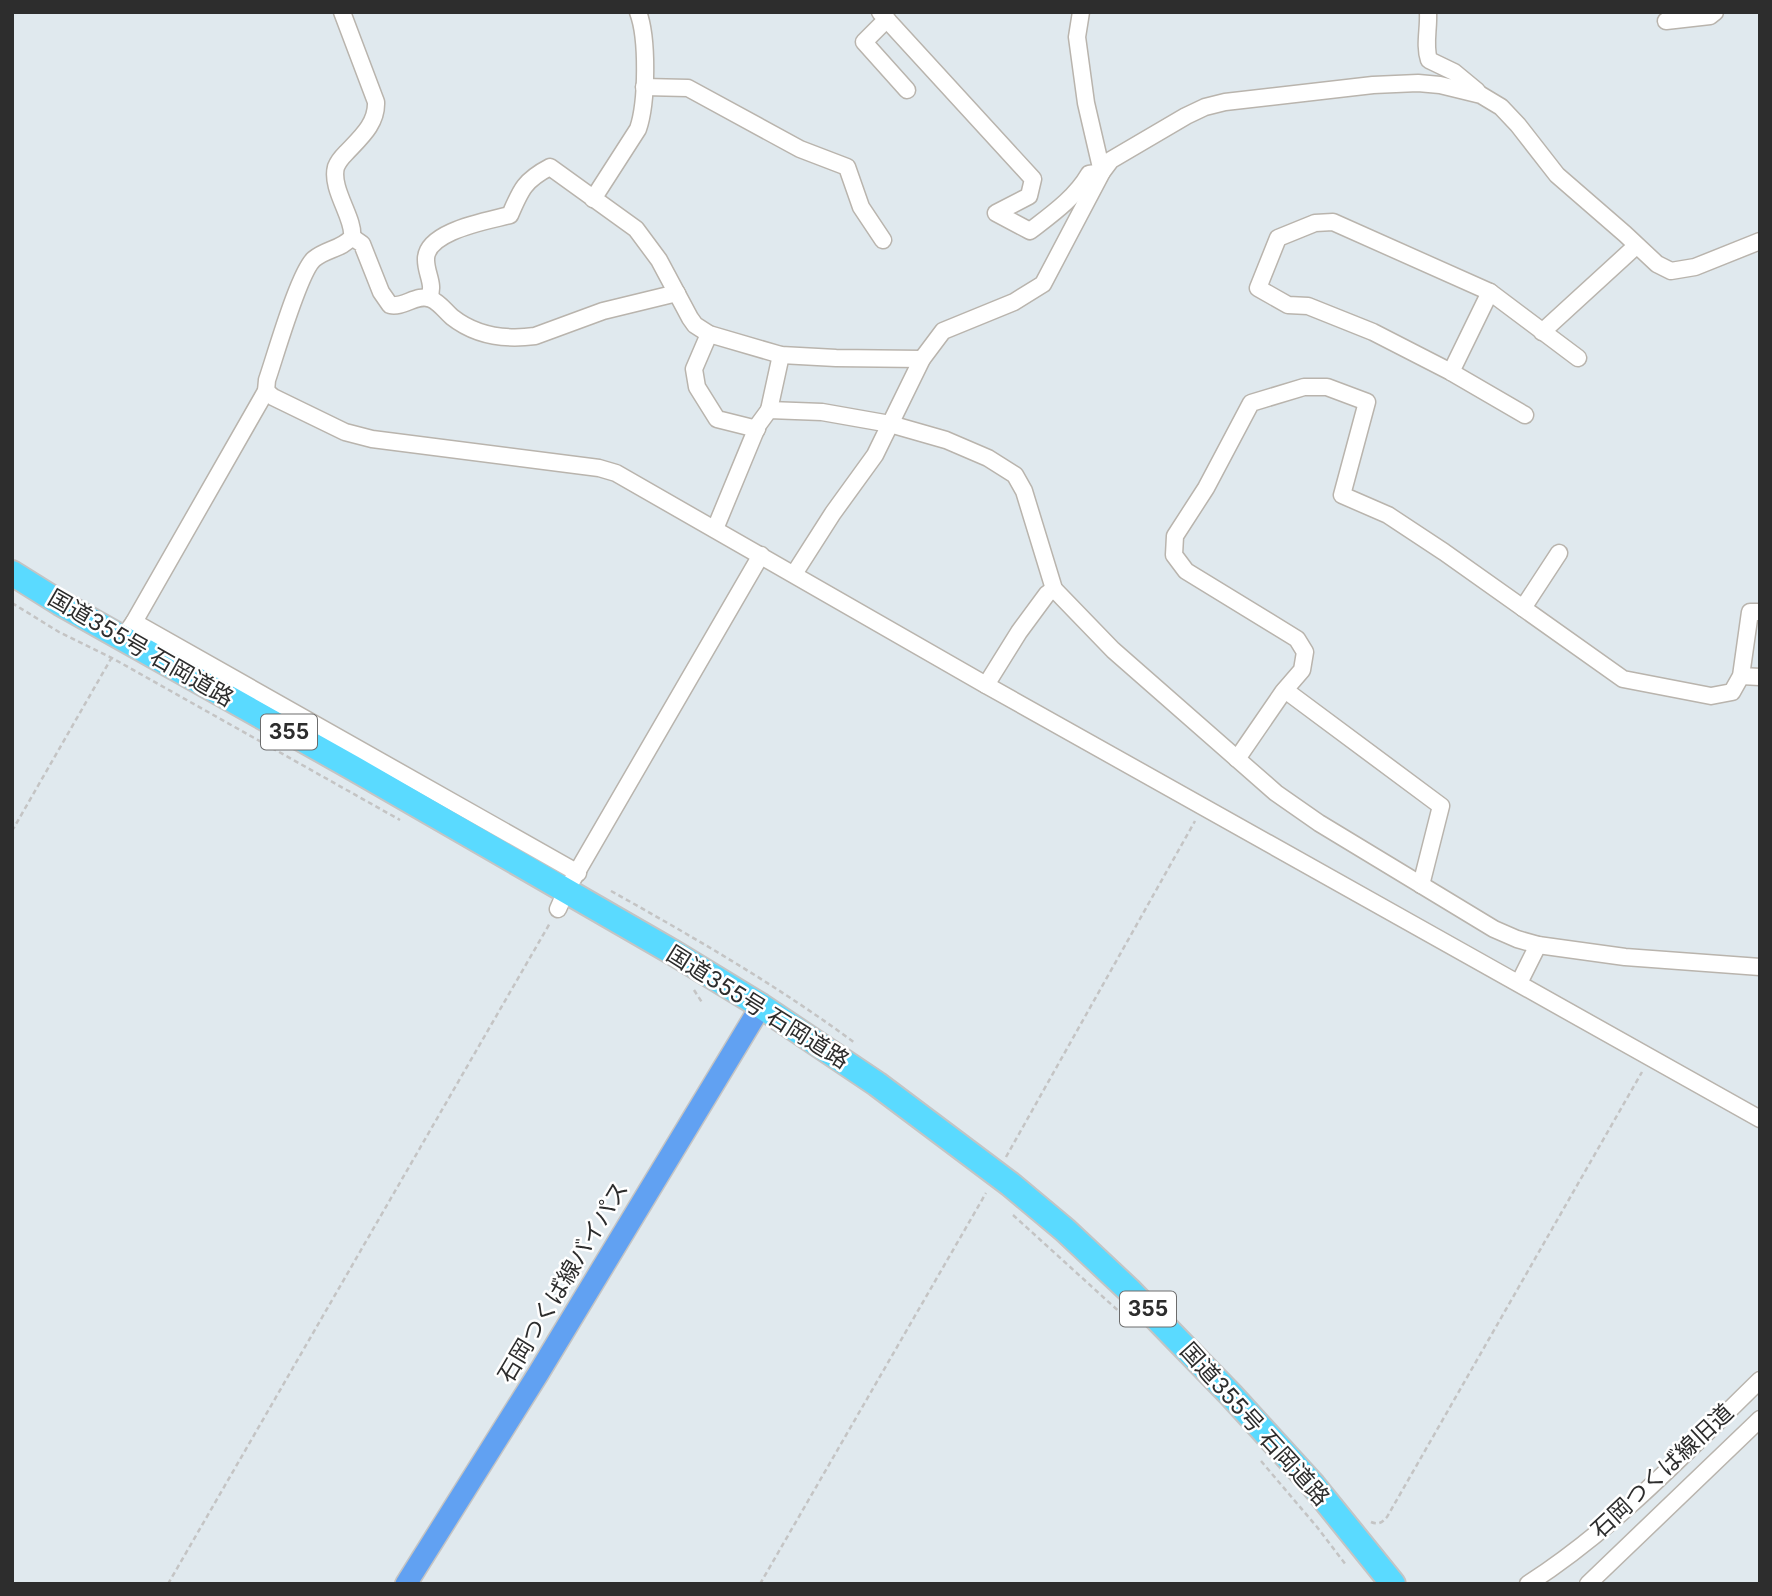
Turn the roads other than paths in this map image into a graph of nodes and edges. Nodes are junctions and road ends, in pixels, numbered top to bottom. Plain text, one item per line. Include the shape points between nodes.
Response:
1 (342, 12) edge
2 (638, 12) edge
3 (1081, 12) edge
4 (1428, 12) edge
5 (1715, 12) edge
6 (883, 16) edge
7 (1666, 20) dead end
8 (645, 87) junction
9 (907, 90) dead end
10 (1482, 95) junction
11 (1102, 172) junction
12 (593, 199) junction
13 (352, 237) junction
14 (883, 240) dead end
15 (1760, 241) edge
16 (1636, 246) junction
17 (1490, 292) junction
18 (677, 293) junction
19 (429, 298) junction
20 (1542, 332) junction
21 (709, 334) junction
22 (781, 355) junction
23 (1578, 358) dead end
24 (922, 359) junction
25 (1451, 372) junction
26 (267, 391) junction
27 (769, 410) junction
28 (1525, 415) dead end
29 (890, 424) junction
30 (757, 429) junction
31 (715, 529) junction
32 (1559, 553) dead end
33 (761, 555) junction
34 (12, 573) edge
35 (794, 574) junction
36 (1054, 589) junction
37 (1523, 608) junction
38 (1760, 612) edge
39 (123, 640) junction
40 (1741, 676) junction
41 (1760, 677) edge
42 (986, 684) junction
43 (1285, 690) junction
44 (1237, 759) junction
45 (1421, 885) junction
46 (567, 891) junction
47 (1538, 945) junction
48 (1760, 967) edge
49 (1519, 984) junction
50 (761, 1006) junction
51 (1760, 1119) edge
52 (1760, 1380) edge
53 (1760, 1419) edge
54 (406, 1584) edge
55 (1393, 1584) edge
56 (1528, 1584) edge
57 (1588, 1584) edge

1 - 13 street via 377,109 368,129 336,169
2 - 8 street via 644,32
3 - 11 street via 1077,37
4 - 10 street via 1425,50 1429,61 1454,72
5 - 7 street
6 - 9 street via 864,42
6 - 11 street via 1033,179 1029,196 996,213 1030,231 1063,206 1089,174
8 - 12 street via 638,128
8 - 14 street via 688,88 800,149 847,167 861,207
10 - 11 street via 1418,83 1225,102 1186,116 1111,160
10 - 16 street via 1501,107 1557,175
11 - 24 street via 1043,284 1014,302 943,331
12 - 18 street via 636,229
12 - 19 street via 550,167 535,175 520,190 510,215 434,241 425,256 432,283
13 - 19 street via 362,244 390,305
13 - 26 street via 314,259 303,276
15 - 16 street via 1695,267 1671,271
16 - 20 street
17 - 20 street
17 - 25 street
17 - 25 street via 1333,222 1315,223 1278,238 1258,288 1288,305 1308,306 1373,332
18 - 19 street via 603,311 535,336 513,338 493,337 473,328
18 - 21 street via 695,325
20 - 23 street
21 - 22 street
21 - 30 street via 694,369 697,387 717,419
22 - 24 street
22 - 27 street
24 - 29 street
25 - 28 street
26 - 31 street via 345,432 372,439 604,469
26 - 39 street
27 - 29 street via 822,412
27 - 30 street
29 - 35 street
29 - 36 street via 946,440 1015,475
30 - 31 street
31 - 33 street
32 - 37 street
33 - 35 street
33 - 46 street
34 - 39 highway, 国道355号 石岡道路 / 355
35 - 42 street
36 - 42 street
36 - 44 street via 1113,650
37 - 40 street via 1623,679 1711,696 1732,692
37 - 43 street via 1388,515 1342,495 1367,401 1327,387 1304,387 1251,403 1175,536 1174,555 1186,571 1297,639 1305,652 1301,670
38 - 40 street via 1750,612
39 - 46 highway, 国道355号 石岡道路 / 355
40 - 41 street
42 - 49 street
43 - 44 street
43 - 45 street via 1441,806
44 - 45 street via 1319,823
45 - 47 street via 1493,929
46 - 50 highway, 国道355号 石岡道路 / 355
47 - 48 street
47 - 49 street
49 - 51 street
50 - 54 main road, 石岡つくば線バイパス
50 - 55 highway, 国道355号 石岡道路 / 355 via 877,1084 1065,1230 1182,1343 1313,1485
52 - 56 street, 石岡つくば線旧道 via 1640,1497
53 - 57 street

